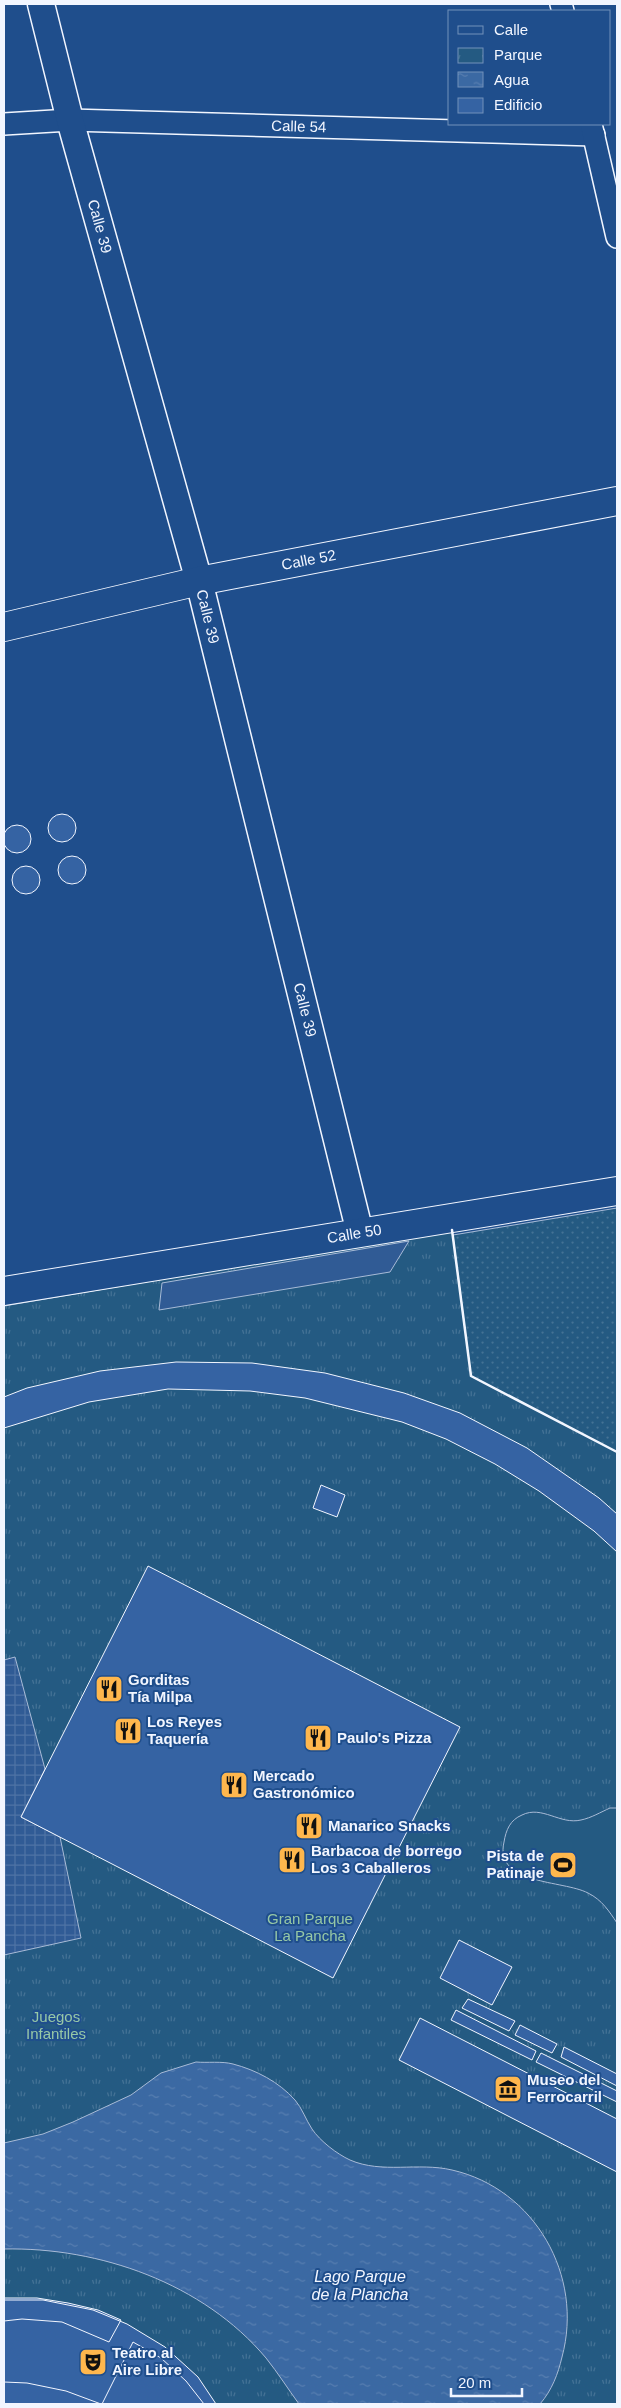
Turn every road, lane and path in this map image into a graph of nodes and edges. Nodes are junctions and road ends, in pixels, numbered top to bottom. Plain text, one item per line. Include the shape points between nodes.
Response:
1 (41, 4) edge
2 (70, 120) junction
3 (4, 124) edge
4 (593, 129) edge
5 (617, 237) edge
6 (617, 501) edge
7 (198, 581) junction
8 (4, 627) edge
9 (617, 1191) edge
10 (360, 1233) junction
11 (4, 1291) edge

1 - 2 street, Calle 39
2 - 3 street, Calle 54
2 - 4 street, Calle 54
2 - 7 street, Calle 39
4 - 5 street
6 - 7 main road, Calle 52
7 - 8 main road, Calle 52
7 - 10 street, Calle 39
9 - 10 main road, Calle 50
10 - 11 main road, Calle 50

